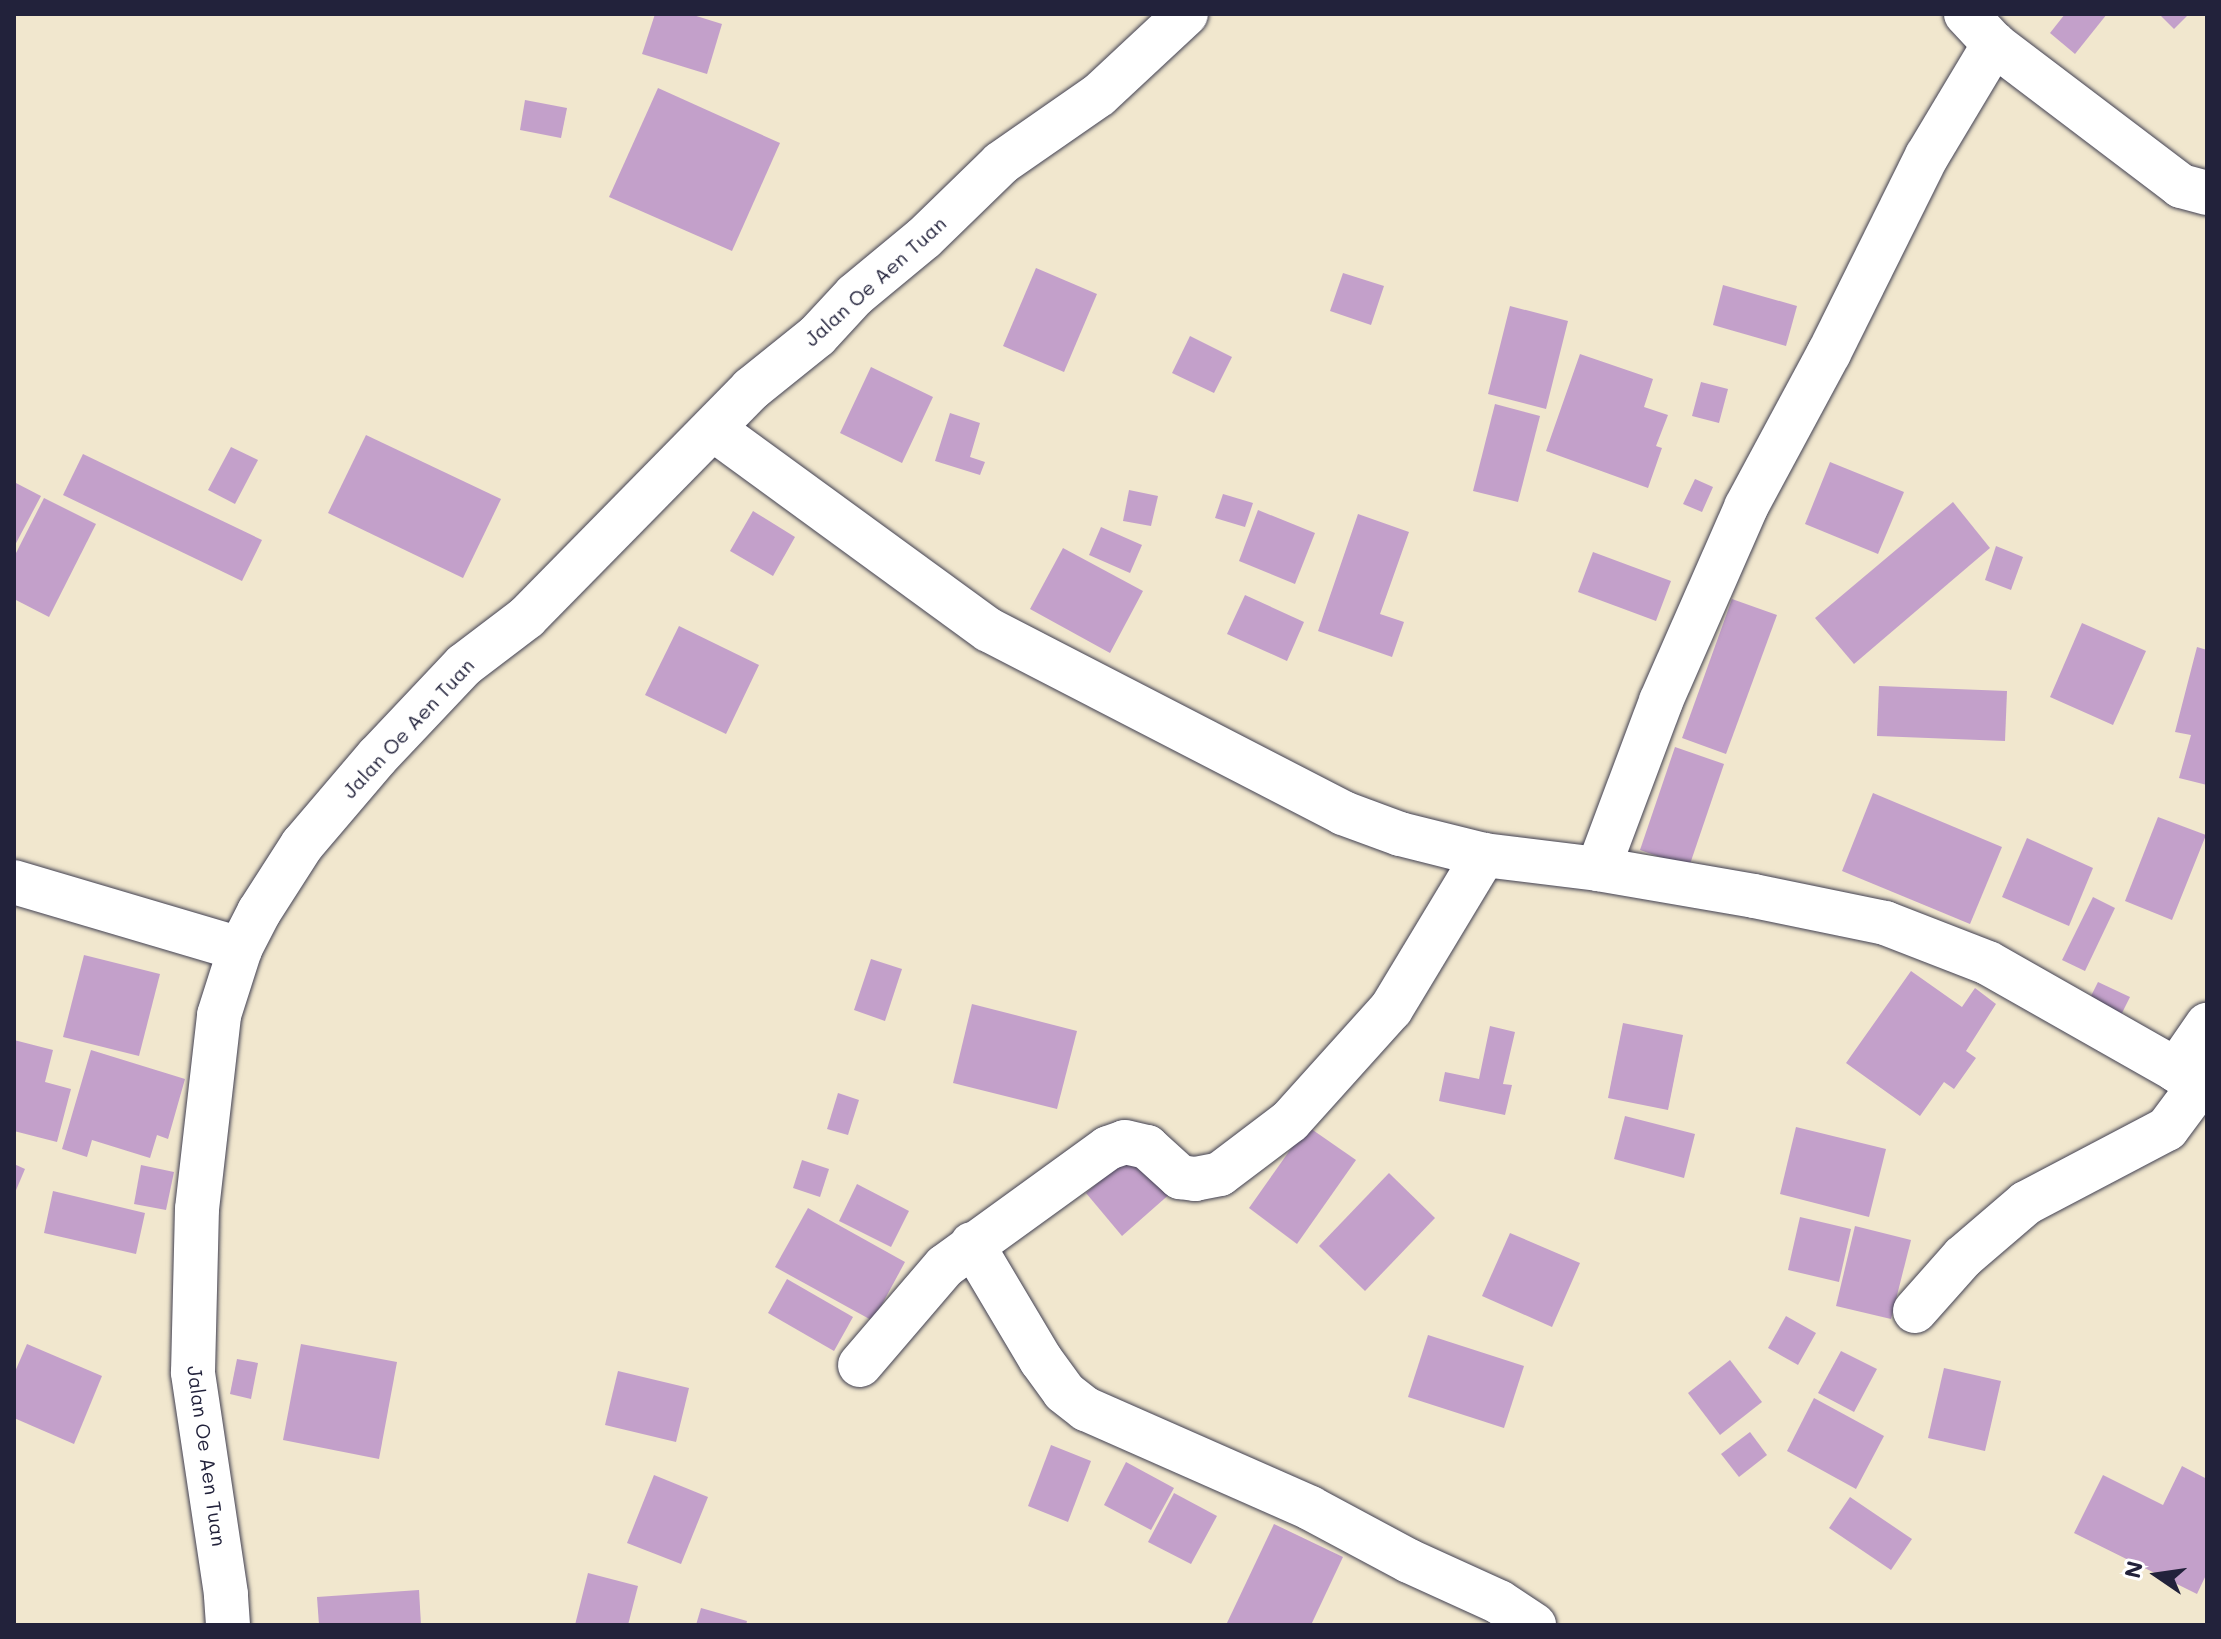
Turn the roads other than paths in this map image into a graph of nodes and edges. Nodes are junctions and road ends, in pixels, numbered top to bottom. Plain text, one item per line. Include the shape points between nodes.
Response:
1 (1186, 14) edge
2 (1980, 29) edge
3 (2207, 193) edge
4 (713, 429) junction
5 (1484, 855) junction
6 (1598, 869) junction
7 (14, 882) edge
8 (240, 949) junction
9 (2207, 1025) edge
10 (2194, 1082) edge
11 (972, 1244) junction
12 (1915, 1311) dead end
13 (860, 1365) dead end
14 (228, 1625) edge
15 (1534, 1625) edge

1 - 4 street, Jalan Oe Aen Tuan via 1099,95 1001,163
2 - 3 street via 2181,186
2 - 6 street via 1927,156 1746,507 1661,701
4 - 5 street via 989,630 1343,813
4 - 8 street, Jalan Oe Aen Tuan via 527,617 464,665 377,757 302,845
5 - 6 street
5 - 11 street via 1391,1009 1290,1121 1236,1164 1220,1174 1180,1177 1154,1151 1125,1142 1108,1148
6 - 10 street via 1831,911 1932,939 1988,963
7 - 8 street
8 - 14 street, Jalan Oe Aen Tuan via 219,1015 197,1209 193,1372
9 - 10 street
10 - 12 street via 2167,1129 2017,1210 1963,1257
11 - 13 street via 945,1266
11 - 15 street via 1041,1360 1064,1392 1086,1409 1310,1508 1499,1602

